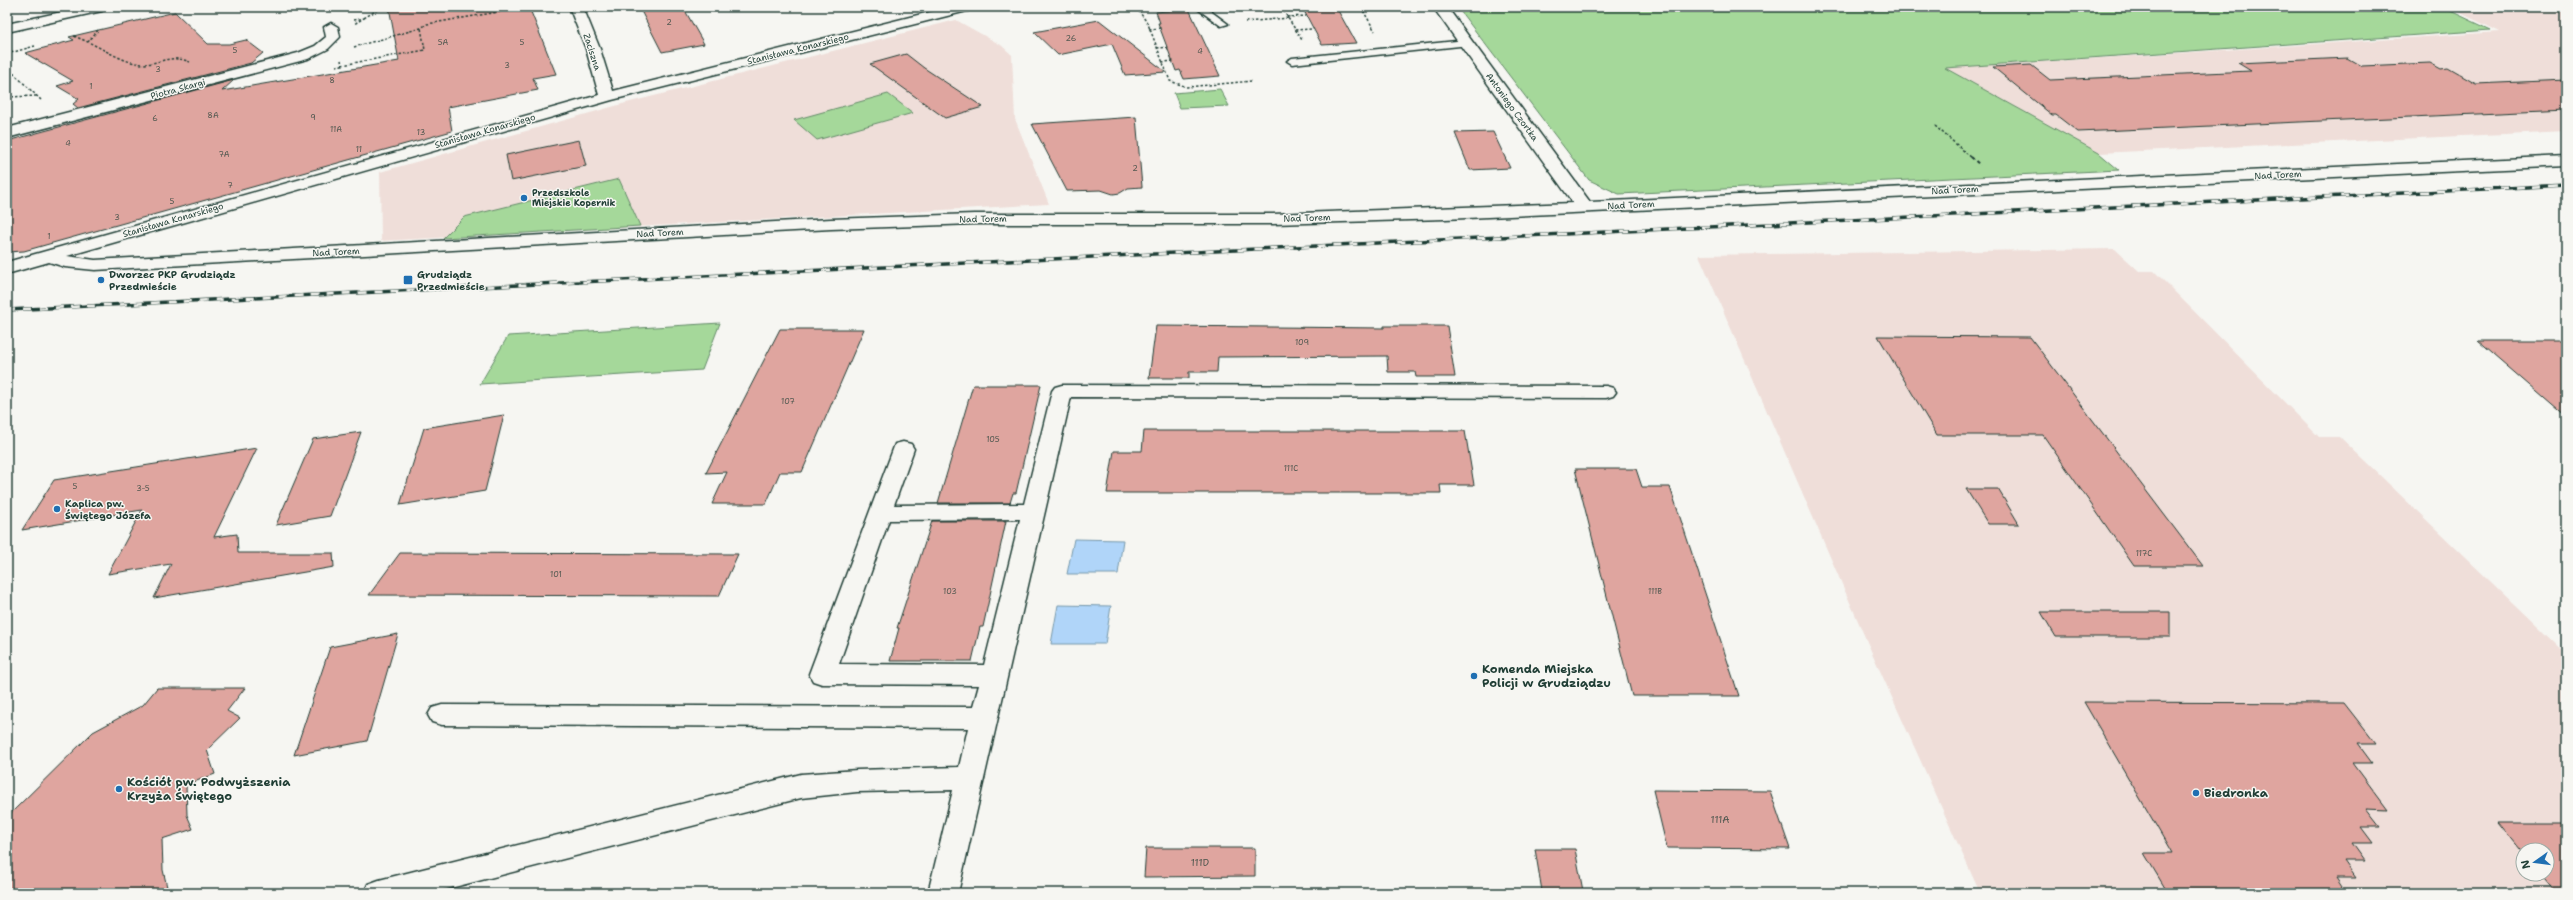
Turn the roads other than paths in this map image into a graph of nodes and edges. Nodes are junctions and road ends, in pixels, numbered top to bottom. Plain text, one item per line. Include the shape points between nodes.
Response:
1 (102, 7) edge
2 (576, 7) edge
3 (966, 7) edge
4 (1198, 7) edge
5 (1440, 7) edge
6 (1224, 24) road end
7 (331, 27) dead end
8 (7, 28) edge
9 (1466, 43) junction
10 (1292, 61) dead end
11 (607, 97) junction
12 (7, 133) edge
13 (2566, 161) edge
14 (1584, 207) junction
15 (50, 256) junction
16 (7, 268) edge
17 (1606, 392) dead end
18 (903, 449) dead end
19 (1033, 511) junction
20 (880, 513) junction
21 (994, 675) junction
22 (442, 715) dead end
23 (984, 718) junction
24 (970, 778) junction
25 (379, 893) edge
26 (942, 893) edge

1 - 8 street
2 - 11 street, Zaciszna via 593,49
3 - 11 street, Stanisława Konarskiego
4 - 6 lane
5 - 9 street, Antoniego Czortka
7 - 12 street, Piotra Skargi via 333,37 320,49
9 - 10 lane
9 - 14 street, Antoniego Czortka
11 - 15 street, Stanisława Konarskiego
13 - 14 street, Nad Torem
14 - 15 street, Nad Torem via 1273,220 974,219 831,224 95,265 65,262
15 - 16 street, Stanisława Konarskiego
17 - 19 street via 1062,391
18 - 20 street
19 - 20 street
19 - 21 street
20 - 21 street via 822,674
21 - 23 street
22 - 23 street
23 - 24 street
24 - 25 street via 857,781 800,786
24 - 26 street

